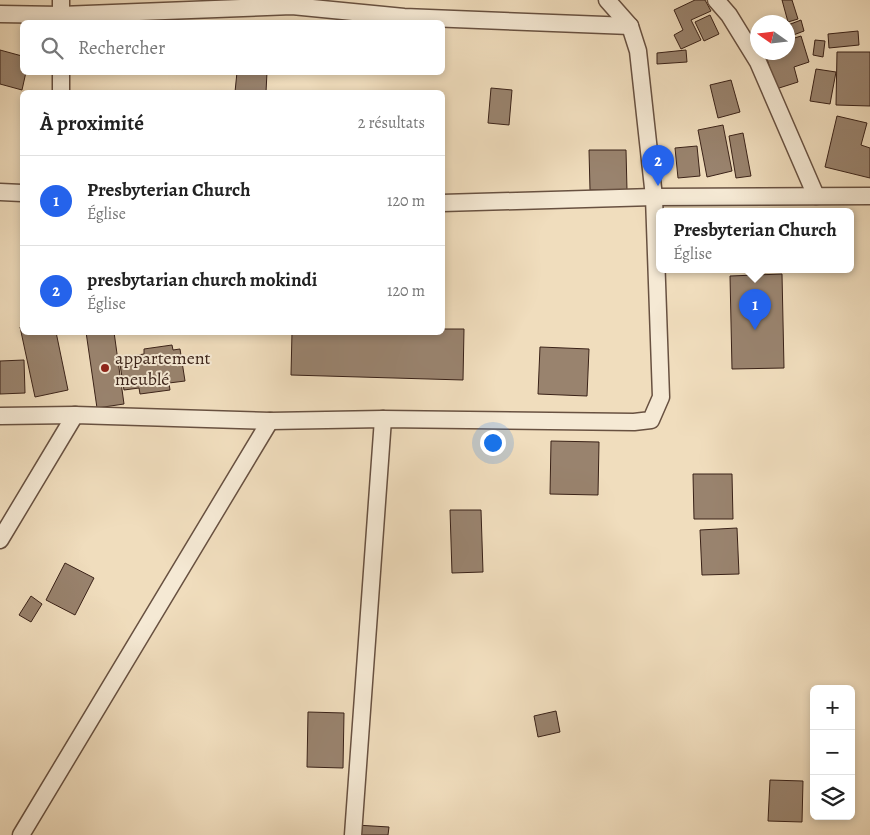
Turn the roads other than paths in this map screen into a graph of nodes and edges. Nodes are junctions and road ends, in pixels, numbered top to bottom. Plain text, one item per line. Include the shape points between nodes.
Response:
1 (607, 0) edge
2 (716, 0) edge
3 (61, 13) edge
4 (0, 14) edge
5 (630, 26) junction
6 (61, 75) edge
7 (61, 90) edge
8 (0, 192) edge
9 (20, 193) edge
10 (816, 196) junction
11 (870, 196) edge
12 (654, 198) junction
13 (445, 203) edge
14 (656, 255) edge
15 (657, 273) edge
16 (0, 416) edge
17 (75, 416) junction
18 (383, 419) junction
19 (270, 421) junction
20 (0, 540) edge
21 (21, 835) edge
22 (354, 835) edge

1 - 5 street
2 - 10 street via 758,62
3 - 4 street
3 - 5 street via 292,6 404,17
5 - 12 street via 638,51
6 - 7 street
8 - 9 street
10 - 11 street
10 - 12 street
12 - 13 street
12 - 14 street
15 - 18 street via 661,397 652,420
16 - 17 street
17 - 19 street
17 - 20 street
18 - 19 street
18 - 22 street
19 - 21 street

